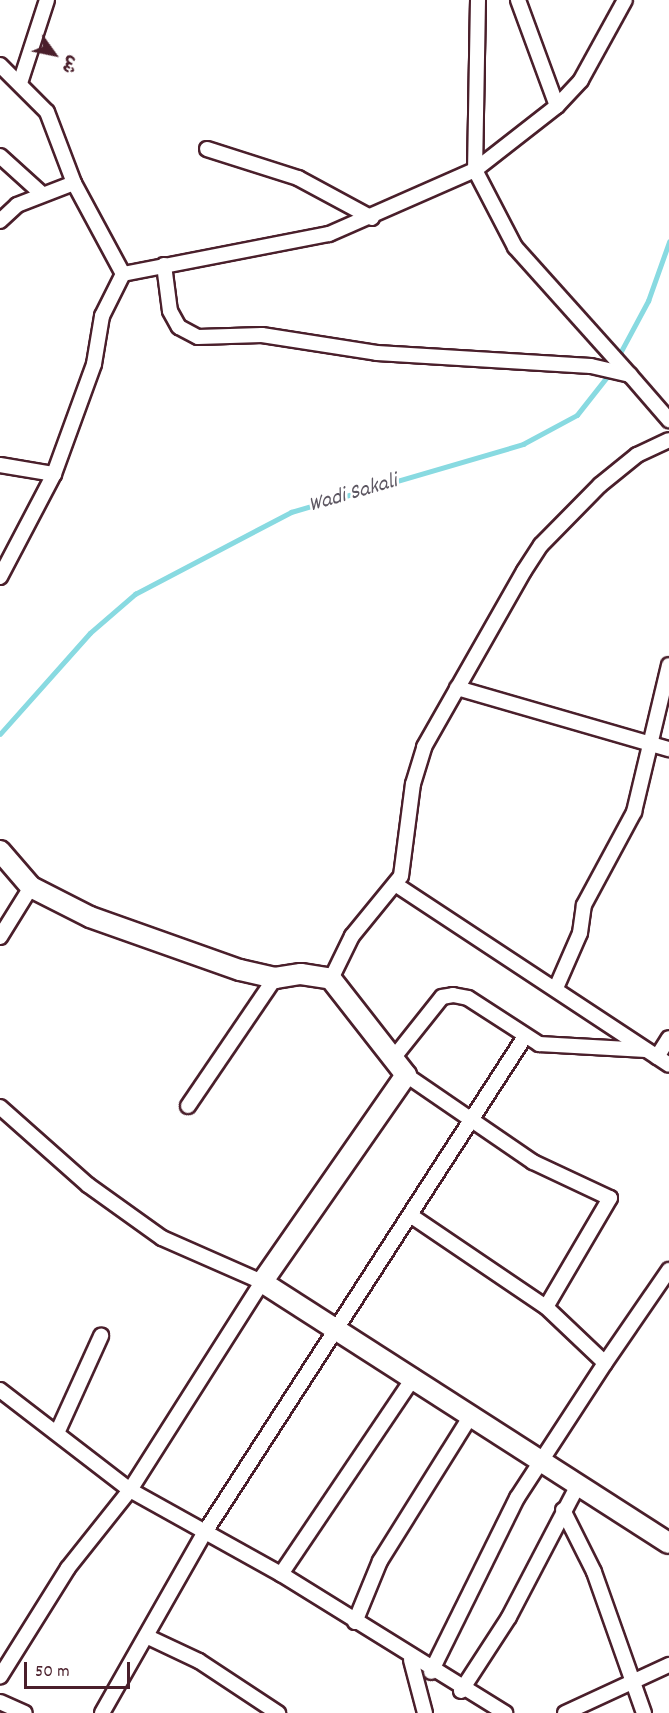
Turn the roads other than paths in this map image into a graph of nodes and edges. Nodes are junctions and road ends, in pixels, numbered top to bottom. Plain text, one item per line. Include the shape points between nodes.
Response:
1 (47, 0) edge
2 (478, 0) edge
3 (518, 0) edge
4 (624, 0) edge
5 (0, 65) edge
6 (20, 83) junction
7 (557, 106) junction
8 (207, 149) dead end
9 (0, 156) edge
10 (475, 170) junction
11 (74, 183) junction
12 (42, 194) junction
13 (372, 218) junction
14 (0, 221) edge
15 (164, 265) junction
16 (123, 274) junction
17 (630, 375) junction
18 (669, 420) edge
19 (669, 440) edge
20 (0, 465) edge
21 (54, 474) junction
22 (0, 577) edge
23 (669, 665) edge
24 (457, 688) junction
25 (652, 745) junction
26 (669, 749) edge
27 (0, 850) edge
28 (395, 884) junction
29 (32, 887) junction
30 (0, 938) edge
31 (275, 978) junction
32 (331, 979) junction
33 (556, 988) junction
34 (524, 1038) junction
35 (669, 1038) edge
36 (395, 1056) junction
37 (658, 1058) edge
38 (406, 1075) junction
39 (188, 1106) dead end
40 (0, 1107) edge
41 (471, 1121) junction
42 (410, 1215) junction
43 (669, 1270) edge
44 (262, 1282) junction
45 (546, 1307) junction
46 (337, 1328) junction
47 (101, 1336) dead end
48 (605, 1363) junction
49 (414, 1377) junction
50 (0, 1390) edge
51 (472, 1414) junction
52 (57, 1433) junction
53 (542, 1458) junction
54 (579, 1483) junction
55 (130, 1490) junction
56 (563, 1510) junction
57 (203, 1535) junction
58 (669, 1543) edge
59 (281, 1574) junction
60 (355, 1623) junction
61 (148, 1637) junction
62 (411, 1660) junction
63 (669, 1665) edge
64 (431, 1672) junction
65 (0, 1677) edge
66 (634, 1681) junction
67 (461, 1691) junction
68 (0, 1702) edge
69 (25, 1713) edge
70 (102, 1713) edge
71 (278, 1713) edge
72 (425, 1713) edge
73 (500, 1713) edge
74 (565, 1713) edge
75 (644, 1713) edge

1 - 6 street
2 - 10 street
3 - 7 street
4 - 7 street via 581,80
5 - 6 street
6 - 11 street via 47,112
7 - 10 street
8 - 13 street via 298,178
9 - 12 street
10 - 13 street
10 - 17 street via 515,247
11 - 12 street
11 - 16 street
12 - 14 street
13 - 15 street via 248,254
15 - 16 street
15 - 17 street via 170,311 179,327 198,337 262,335 377,353 591,366
16 - 21 street via 102,316 94,364
17 - 18 street
19 - 24 street via 637,455 541,545
20 - 21 street
21 - 22 street
23 - 25 street
24 - 25 street
24 - 28 street via 424,747 413,784 404,868
25 - 26 street
25 - 33 street via 624,837 584,905 580,933
27 - 29 street
28 - 32 street via 352,936
28 - 33 street
29 - 30 street
29 - 31 street via 90,917
31 - 32 street via 301,974
31 - 39 street
32 - 36 street
33 - 37 street
34 - 36 street via 468,998 453,994 442,996
34 - 37 street via 555,1047
34 - 41 street
35 - 37 street
36 - 38 street
38 - 41 street
38 - 44 street
40 - 44 street via 88,1185 162,1238
41 - 42 street
41 - 45 street via 546,1170 609,1198
42 - 45 street
42 - 46 street
43 - 48 street
44 - 46 street
44 - 55 street
45 - 48 street
46 - 49 street
46 - 57 street
47 - 52 street
48 - 53 street
49 - 51 street
49 - 59 street
50 - 52 street
51 - 53 street
51 - 60 street via 380,1561
52 - 55 street
53 - 54 street
53 - 64 street
54 - 56 street
54 - 58 street
55 - 57 street
55 - 65 street via 68,1568
56 - 66 street via 594,1572
56 - 67 street via 509,1617
57 - 59 street
57 - 61 street
59 - 60 street
60 - 62 street
61 - 70 street
61 - 71 street via 199,1661
62 - 64 street
62 - 72 street
63 - 66 street
64 - 67 street
66 - 74 street
66 - 75 street
67 - 73 street
68 - 69 street

